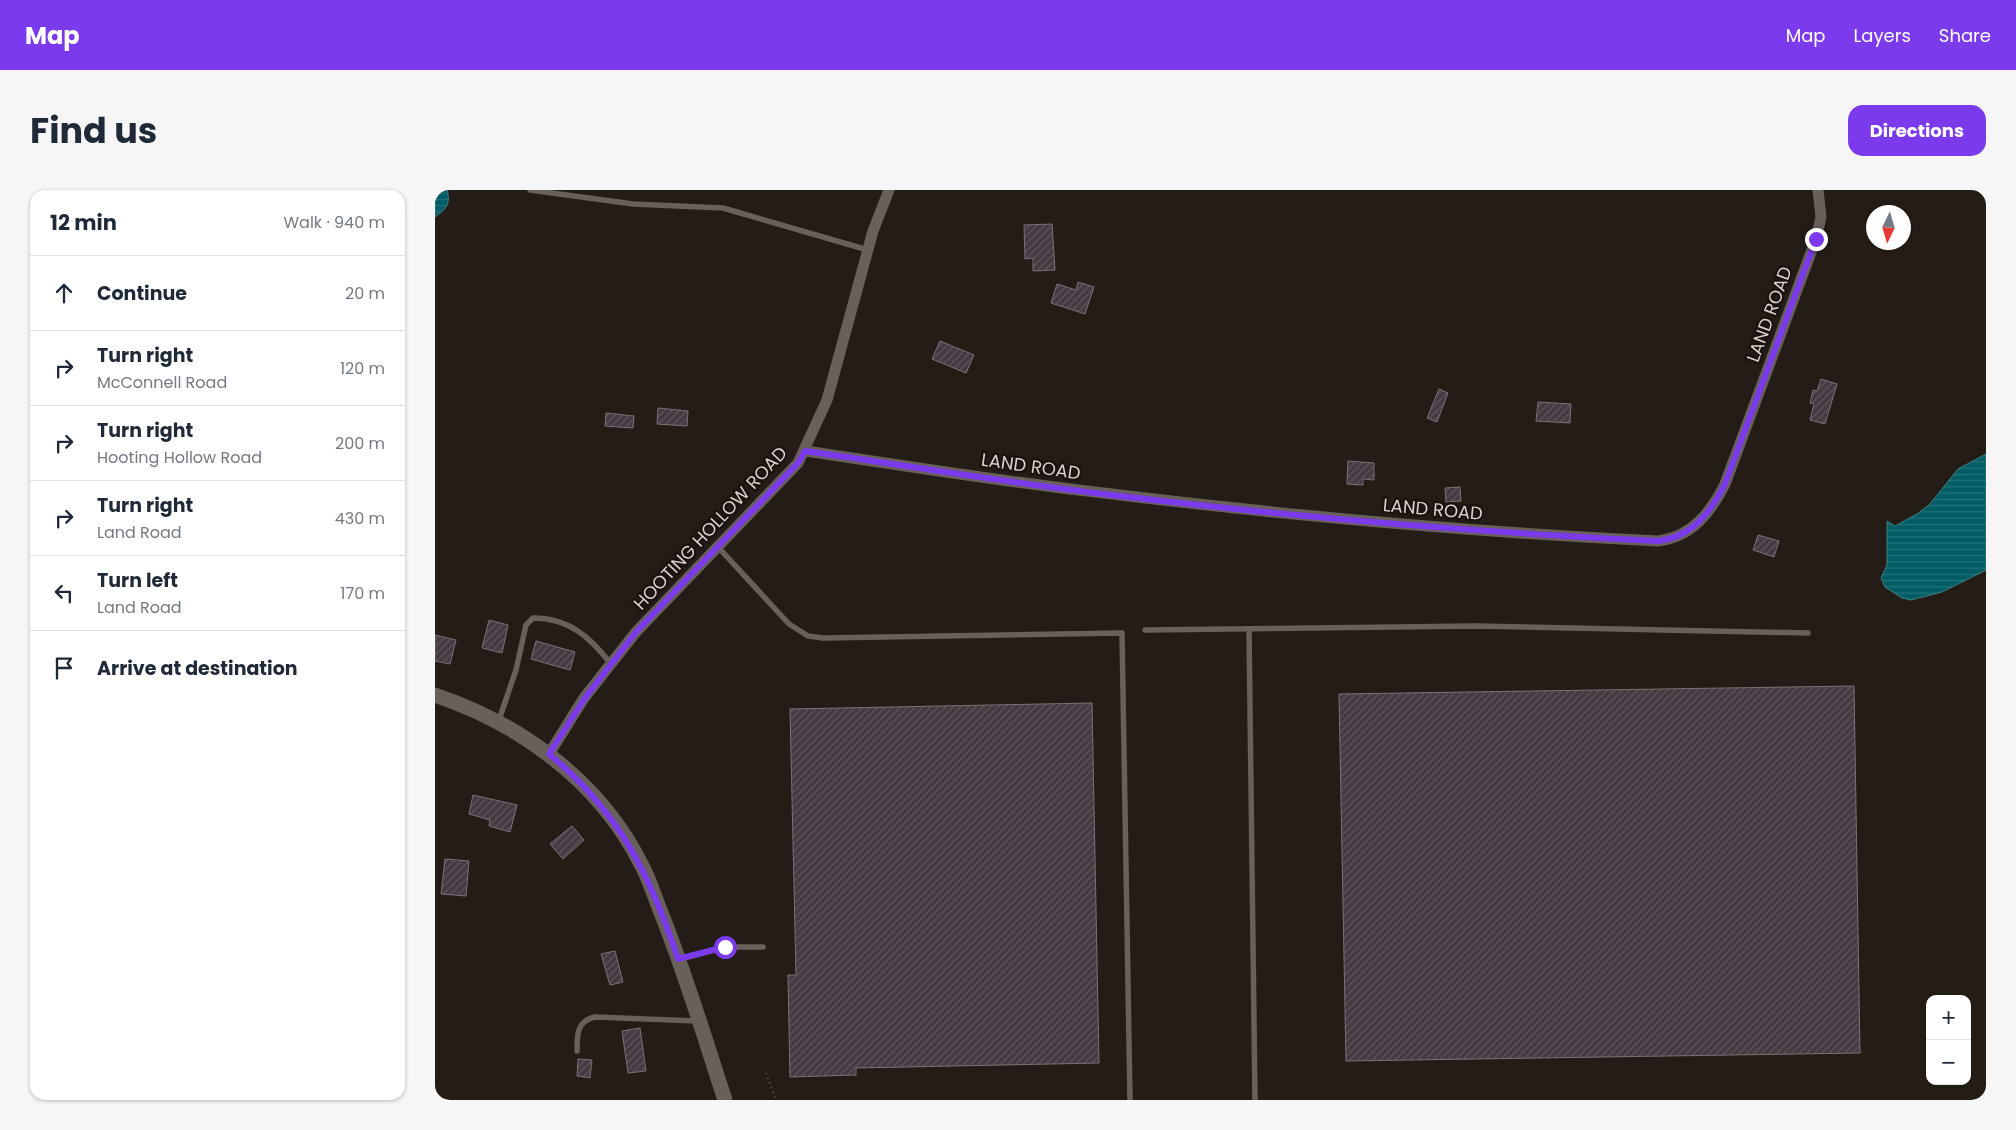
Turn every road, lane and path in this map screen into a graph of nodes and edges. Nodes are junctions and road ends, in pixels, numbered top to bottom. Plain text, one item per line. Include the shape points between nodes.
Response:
1 (531, 190) edge
2 (889, 190) edge
3 (1818, 190) edge
4 (868, 250) junction
5 (805, 451) junction
6 (718, 547) junction
7 (1249, 629) junction
8 (1145, 630) dead end
9 (1808, 633) dead end
10 (611, 664) junction
11 (435, 695) edge
12 (498, 722) junction
13 (549, 754) junction
14 (763, 947) dead end
15 (678, 959) junction
16 (699, 1021) junction
17 (577, 1051) dead end
18 (765, 1073) dead end
19 (725, 1100) edge
20 (776, 1100) edge
21 (1130, 1100) edge
22 (1255, 1100) edge

1 - 4 lane via 633,204 723,208
2 - 4 street, HOOTING HOLLOW ROAD
3 - 5 street, LAND ROAD via 1821,217 1816,239 1725,484 1705,516 1686,533 1671,540 1531,535 1352,520 1095,492
4 - 5 street, HOOTING HOLLOW ROAD via 827,400
5 - 6 street, HOOTING HOLLOW ROAD via 798,463
6 - 10 street, HOOTING HOLLOW ROAD via 636,632
6 - 21 lane via 789,624 808,636 1121,633
7 - 8 lane
7 - 9 lane via 1476,626
7 - 22 lane
10 - 12 lane via 584,633 568,624 533,618 526,624 516,670
10 - 13 street, HOOTING HOLLOW ROAD
11 - 12 street via 458,702
12 - 13 street
13 - 15 street via 575,775 611,816 641,864
14 - 15 lane via 725,947
15 - 16 street
16 - 17 lane via 585,1019 580,1025
16 - 19 street
18 - 20 path

